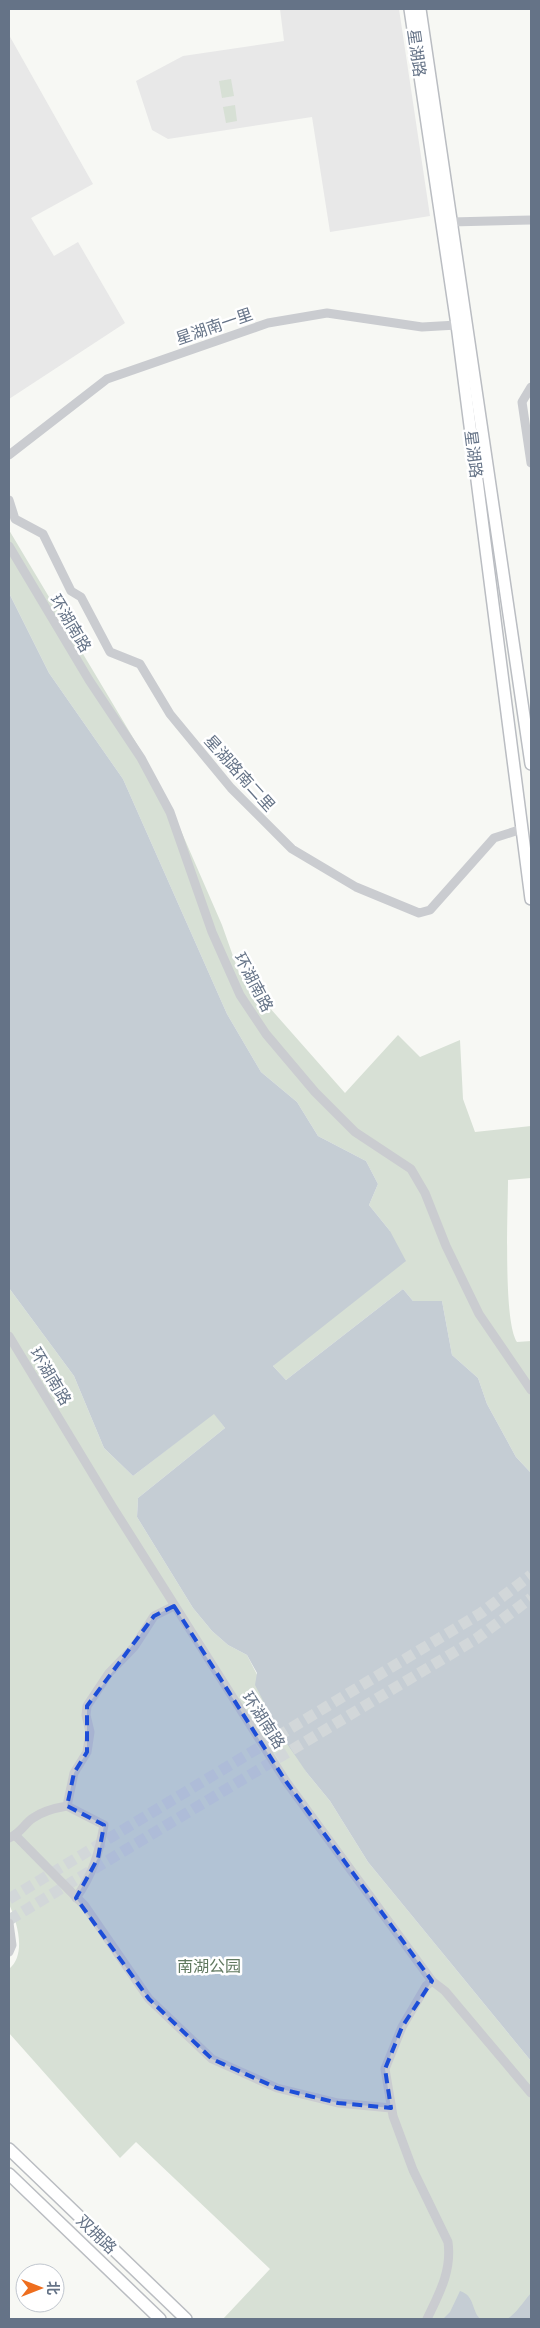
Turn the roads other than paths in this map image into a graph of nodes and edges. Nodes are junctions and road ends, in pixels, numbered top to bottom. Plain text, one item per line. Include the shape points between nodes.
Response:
1 (410, 9) edge
2 (420, 9) edge
3 (531, 220) edge
4 (451, 222) junction
5 (457, 325) junction
6 (531, 386) edge
7 (9, 455) edge
8 (531, 463) edge
9 (9, 500) edge
10 (9, 546) edge
11 (529, 730) edge
12 (531, 764) edge
13 (522, 829) junction
14 (531, 899) edge
15 (9, 1336) edge
16 (531, 1390) edge
17 (174, 1606) junction
18 (67, 1806) junction
19 (12, 1837) edge
20 (76, 1898) junction
21 (9, 1923) edge
22 (9, 1952) edge
23 (432, 1981) junction
24 (531, 2093) edge
25 (392, 2108) junction
26 (9, 2149) edge
27 (9, 2174) edge
28 (160, 2319) edge
29 (186, 2319) edge
30 (427, 2319) edge

1 - 5 main road, 星湖路
2 - 4 main road, 星湖路
3 - 4 street
4 - 11 main road, 星湖路
5 - 7 street, 星湖南一里 via 422,327 327,313 268,323 107,379
5 - 13 main road, 星湖路
6 - 8 street via 522,402
9 - 13 street, 星湖路南二里 via 15,519 43,534 71,591 81,597 110,652 140,664 170,714 231,788 292,849 356,887 419,913 430,910 494,838
10 - 16 street, 环湖南路 via 162,797 212,932 240,995 266,1034 315,1092 355,1132 411,1169 479,1314
11 - 12 main road, 星湖路
13 - 14 main road, 星湖路
15 - 17 street, 环湖南路
17 - 18 street via 154,1616 87,1706 88,1752 74,1773
17 - 23 street, 环湖南路 via 285,1780
18 - 19 street via 52,1808 33,1818
18 - 20 street via 104,1825 98,1858 89,1880
19 - 20 street
20 - 25 street via 149,1999 212,2059 277,2088 338,2103
21 - 22 street via 12,1945
23 - 24 street, 环湖南路 via 451,1998
23 - 25 street via 402,2028 385,2069
25 - 30 street via 413,2170 448,2242 450,2256 445,2280
26 - 29 main road, 双拥路
27 - 28 main road, 双拥路

